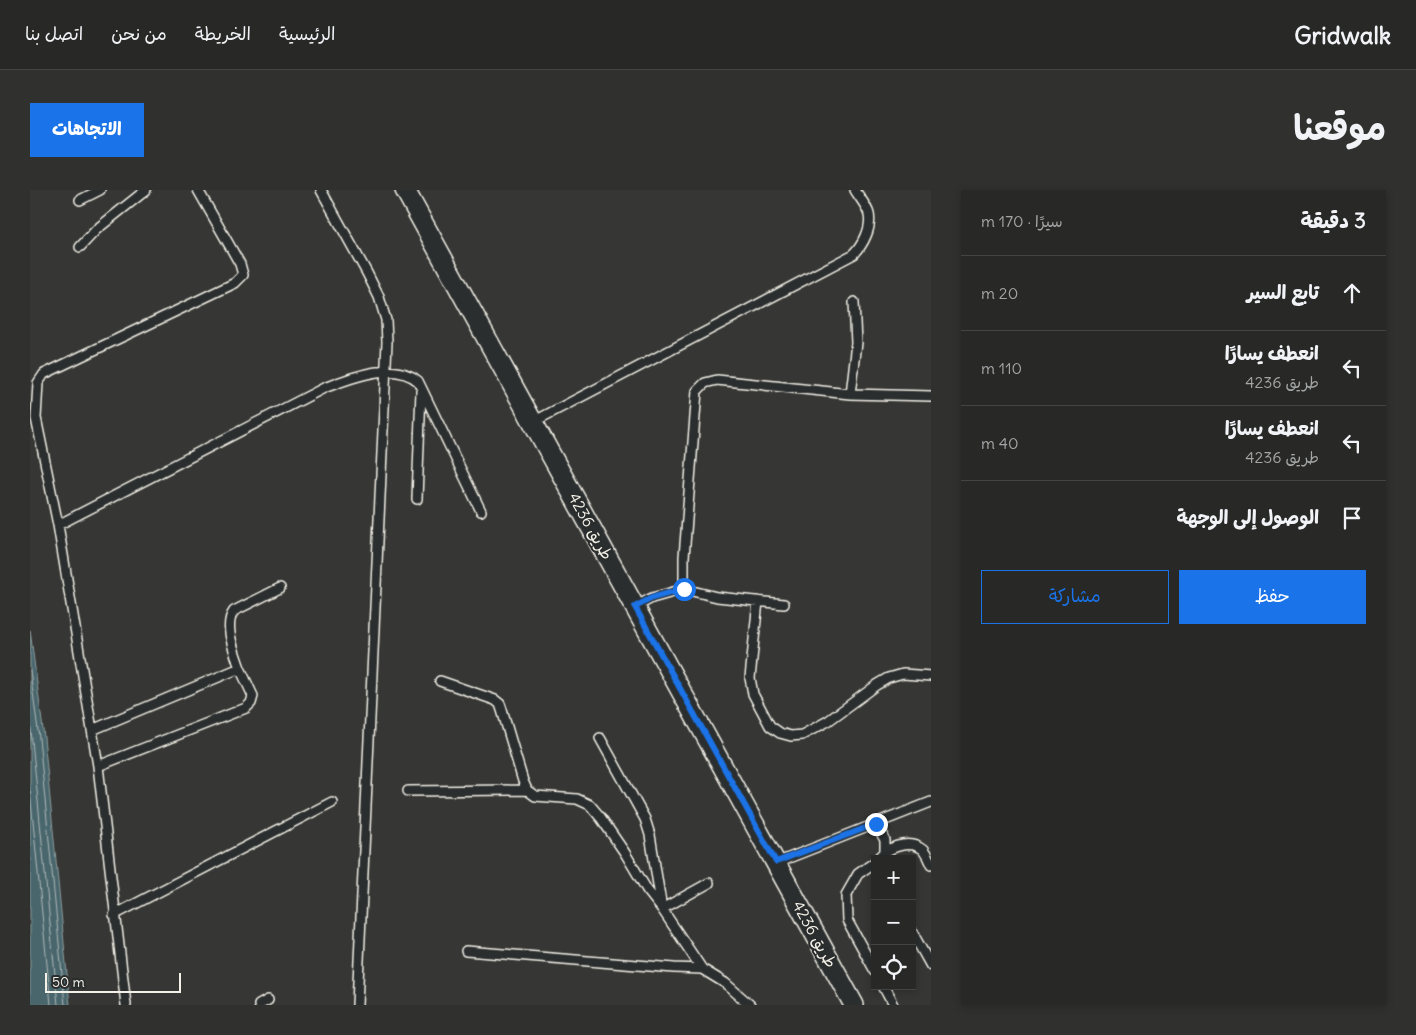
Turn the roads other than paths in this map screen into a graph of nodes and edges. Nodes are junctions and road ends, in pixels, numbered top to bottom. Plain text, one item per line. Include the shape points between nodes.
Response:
1 (100, 190) edge
2 (146, 190) edge
3 (198, 190) edge
4 (321, 190) edge
5 (405, 190) edge
6 (855, 190) edge
7 (80, 200) dead end
8 (80, 247) dead end
9 (854, 302) dead end
10 (386, 371) junction
11 (421, 388) junction
12 (850, 394) junction
13 (931, 396) edge
14 (533, 422) junction
15 (417, 500) dead end
16 (481, 512) dead end
17 (58, 525) junction
18 (280, 588) dead end
19 (684, 589) junction
20 (758, 601) junction
21 (784, 604) dead end
22 (635, 607) junction
23 (240, 668) junction
24 (931, 676) edge
25 (440, 681) dead end
26 (92, 730) junction
27 (600, 738) dead end
28 (98, 766) junction
29 (527, 790) junction
30 (408, 791) dead end
31 (332, 802) dead end
32 (931, 802) edge
33 (876, 824) junction
34 (885, 852) junction
35 (882, 855) edge
36 (776, 862) junction
37 (871, 865) edge
38 (931, 865) edge
39 (709, 883) dead end
40 (662, 909) junction
41 (114, 915) junction
42 (916, 939) edge
43 (466, 951) dead end
44 (871, 964) edge
45 (931, 966) edge
46 (702, 969) junction
47 (885, 990) edge
48 (126, 1005) edge
49 (357, 1005) edge
50 (750, 1005) edge
51 (854, 1005) edge
52 (893, 1005) edge

1 - 7 lane
2 - 8 lane via 97,229
3 - 17 lane via 243,275 236,283 44,374 38,383 36,418
4 - 10 lane via 379,297 386,320
5 - 14 street, طريق 4236
6 - 14 lane via 869,214 869,225 862,247 854,254
9 - 12 lane via 856,342
10 - 11 lane via 412,376
10 - 17 lane via 358,376 324,388
10 - 49 lane
11 - 15 lane
11 - 16 lane
12 - 13 lane
12 - 19 lane via 717,380 705,383 696,391
14 - 22 street, طريق 4236
17 - 26 lane
18 - 23 lane via 230,616
19 - 20 lane
19 - 22 lane via 652,598
20 - 21 lane
20 - 24 lane via 750,678 753,694 770,726 780,733 802,735 828,721 889,678 903,674
22 - 36 street, طريق 4236
23 - 26 lane
23 - 28 lane via 253,696 246,708
25 - 29 lane via 500,704
26 - 28 lane
27 - 40 lane via 650,835
28 - 41 lane
29 - 30 lane
29 - 40 lane via 535,796 577,798 590,805
31 - 41 lane
32 - 33 lane
33 - 34 lane via 885,840
33 - 36 lane
34 - 35 lane
34 - 38 lane via 894,846 914,846 924,851
36 - 51 street, طريق 4236
37 - 44 lane via 858,874 846,895 847,920
39 - 40 lane
40 - 46 lane
41 - 48 lane
42 - 45 lane
43 - 46 lane
46 - 50 lane via 725,983
47 - 52 lane

